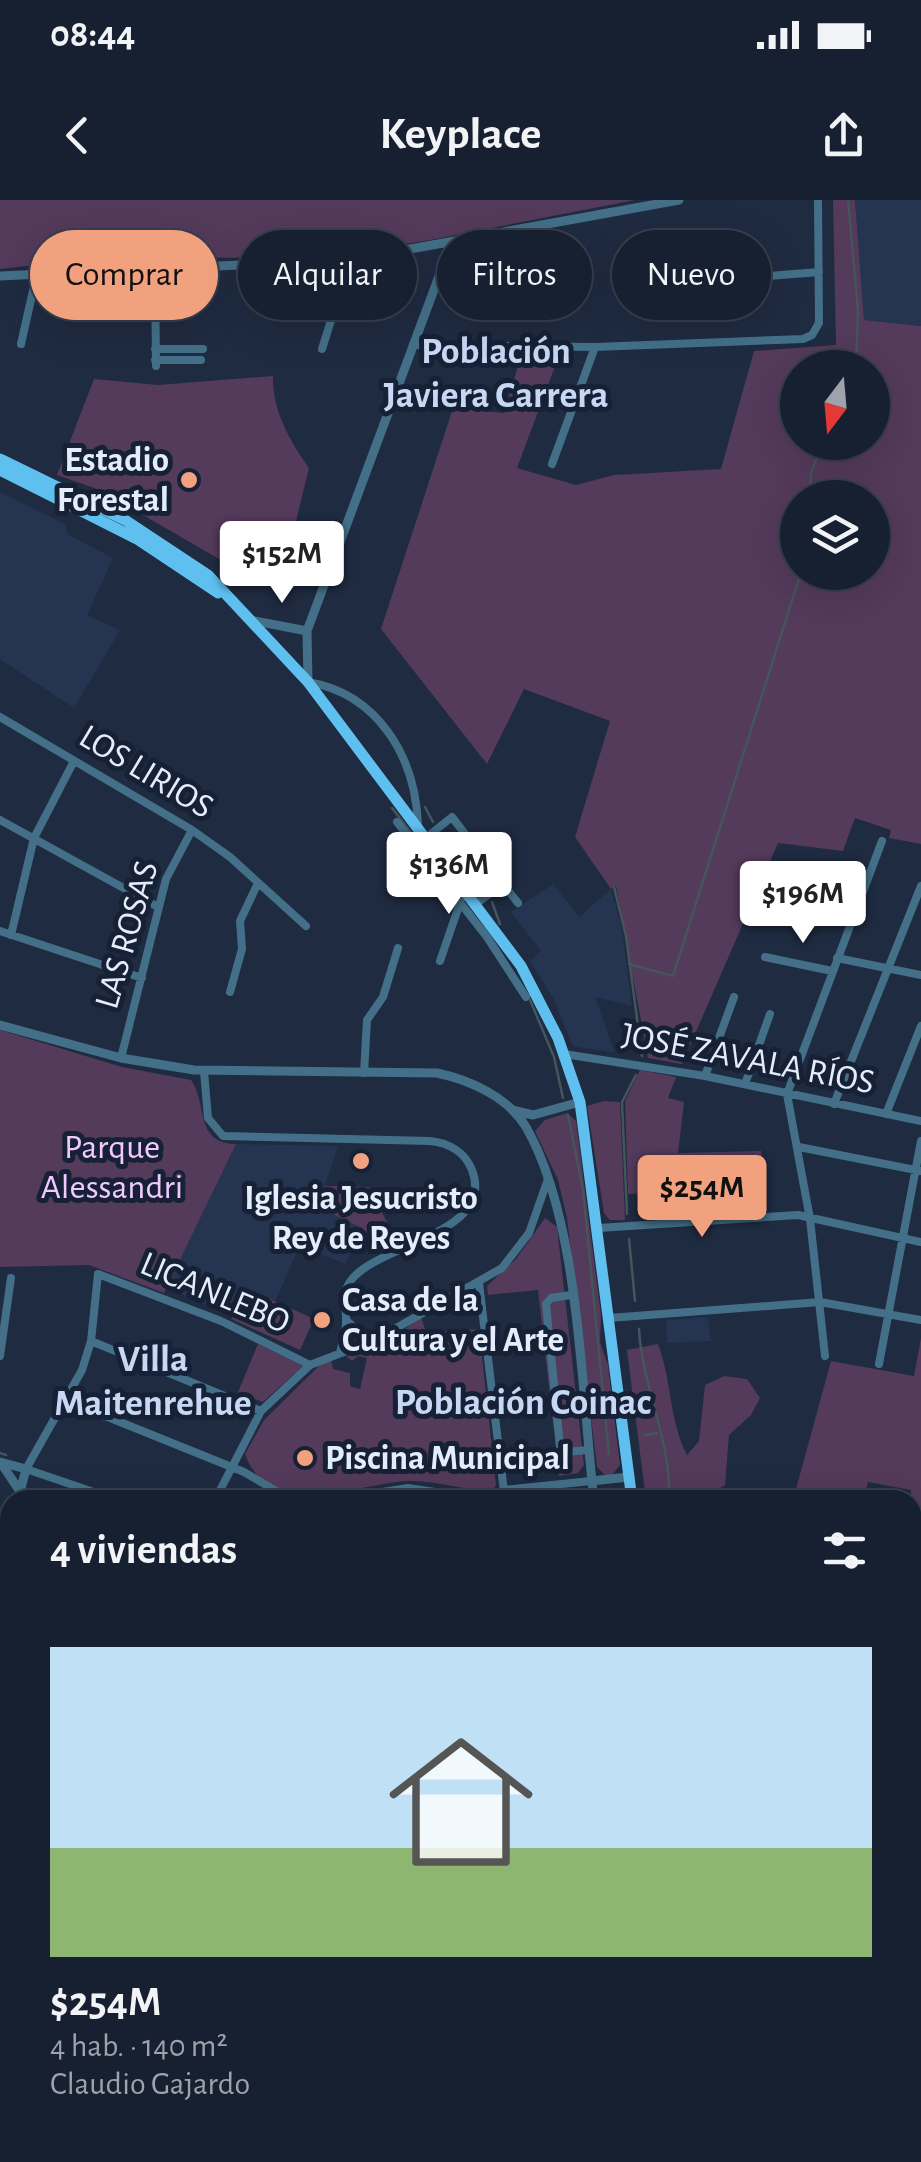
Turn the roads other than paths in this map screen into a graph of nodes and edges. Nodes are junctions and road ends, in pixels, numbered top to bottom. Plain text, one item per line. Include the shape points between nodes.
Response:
1 (679, 200) edge
2 (818, 200) edge
3 (524, 230) edge
4 (818, 272) junction
5 (30, 274) edge
6 (0, 276) edge
7 (771, 276) edge
8 (437, 281) edge
9 (30, 306) edge
10 (155, 320) edge
11 (331, 320) edge
12 (22, 344) dead end
13 (413, 345) junction
14 (595, 346) junction
15 (156, 348) junction
16 (203, 349) dead end
17 (322, 349) dead end
18 (201, 360) dead end
19 (0, 459) edge
20 (552, 464) dead end
21 (0, 470) edge
22 (236, 606) junction
23 (249, 619) junction
24 (306, 631) junction
25 (308, 682) junction
26 (0, 717) edge
27 (74, 761) junction
28 (0, 820) edge
29 (397, 822) dead end
30 (418, 826) junction
31 (192, 830) junction
32 (427, 837) junction
33 (34, 838) junction
34 (882, 841) dead end
35 (478, 851) junction
36 (453, 871) junction
37 (782, 876) dead end
38 (258, 883) junction
39 (503, 884) junction
40 (921, 886) edge
41 (862, 892) junction
42 (469, 899) junction
43 (518, 903) dead end
44 (158, 907) junction
45 (910, 915) junction
46 (921, 917) edge
47 (306, 926) dead end
48 (0, 931) edge
49 (11, 935) junction
50 (398, 948) dead end
51 (765, 958) dead end
52 (837, 958) junction
53 (440, 961) dead end
54 (888, 969) junction
55 (832, 971) junction
56 (921, 975) edge
57 (142, 978) junction
58 (230, 992) dead end
59 (526, 997) dead end
60 (734, 998) dead end
61 (770, 1014) dead end
62 (0, 1024) edge
63 (921, 1026) edge
64 (564, 1054) junction
65 (121, 1058) junction
66 (204, 1071) junction
67 (364, 1073) junction
68 (704, 1076) junction
69 (745, 1084) junction
70 (787, 1094) junction
71 (580, 1102) junction
72 (834, 1104) junction
73 (512, 1110) junction
74 (886, 1114) junction
75 (534, 1115) junction
76 (921, 1121) edge
77 (525, 1126) junction
78 (921, 1141) edge
79 (799, 1147) junction
80 (918, 1170) edge
81 (548, 1179) junction
82 (556, 1205) junction
83 (538, 1212) junction
84 (810, 1220) junction
85 (599, 1228) junction
86 (902, 1238) junction
87 (921, 1242) edge
88 (12, 1278) dead end
89 (479, 1283) junction
90 (571, 1295) junction
91 (820, 1302) junction
92 (889, 1314) junction
93 (609, 1318) junction
94 (921, 1320) edge
95 (347, 1321) junction
96 (91, 1341) junction
97 (371, 1342) junction
98 (340, 1353) junction
99 (0, 1356) edge
100 (825, 1356) dead end
101 (879, 1364) dead end
102 (310, 1365) junction
103 (68, 1401) junction
104 (261, 1411) junction
105 (588, 1450) junction
106 (0, 1462) edge
107 (230, 1466) junction
108 (26, 1469) junction
109 (629, 1477) junction
110 (591, 1481) junction
111 (88, 1487) joint
112 (15, 1490) edge
113 (20, 1490) edge
114 (95, 1490) edge
115 (219, 1490) edge
116 (273, 1490) edge
117 (395, 1490) edge
118 (423, 1490) edge
119 (503, 1490) edge
120 (535, 1490) edge
121 (592, 1490) edge
122 (631, 1490) edge

1 - 3 street
2 - 4 street
4 - 7 street
4 - 14 street via 819,323 803,339
5 - 6 street
8 - 13 street
9 - 12 street
10 - 15 street
11 - 17 street
13 - 14 street
13 - 24 street
14 - 20 street
15 - 16 street
15 - 18 street via 156,363
19 - 22 highway via 168,546
21 - 22 highway via 137,539
22 - 23 highway
23 - 24 street
23 - 25 highway
24 - 25 street
25 - 30 highway
25 - 30 street via 350,693 398,747 414,784
26 - 27 street, LOS LIRIOS
27 - 31 street, LOS LIRIOS
27 - 33 street
28 - 33 street
29 - 42 street
30 - 32 highway
31 - 38 street, LOS LIRIOS
31 - 44 street, LAS ROSAS
32 - 35 street via 452,818
32 - 36 highway
33 - 44 street
33 - 49 street
34 - 41 street
35 - 36 street
35 - 39 street
36 - 42 highway
37 - 41 street
38 - 47 street, LOS LIRIOS
38 - 58 street via 240,922 242,949
39 - 42 street
39 - 43 street
40 - 45 street
41 - 52 street
42 - 53 street
42 - 59 street
42 - 64 highway via 521,966
44 - 57 street, LAS ROSAS
45 - 46 street
45 - 54 street
48 - 49 street
49 - 57 street
50 - 67 street via 383,997 367,1020
51 - 55 street
52 - 54 street
52 - 55 street
54 - 56 street
54 - 72 street
55 - 70 street
57 - 65 street, LAS ROSAS
60 - 68 street
61 - 69 street
62 - 65 street
63 - 74 street
64 - 68 street, JOSÉ ZAVALA RÍOS
64 - 71 highway
65 - 66 street
66 - 67 street
66 - 95 street via 209,1122 227,1138 430,1141 456,1149 470,1165 474,1192 466,1212 356,1275 344,1300
67 - 73 street via 449,1076
68 - 69 street, JOSÉ ZAVALA RÍOS
69 - 70 street, JOSÉ ZAVALA RÍOS
70 - 72 street, JOSÉ ZAVALA RÍOS
70 - 79 street
71 - 75 street
71 - 85 highway
72 - 74 street, JOSÉ ZAVALA RÍOS
73 - 75 street
73 - 77 street
74 - 76 street, JOSÉ ZAVALA RÍOS
75 - 77 street
77 - 81 street
78 - 80 street
79 - 80 street
79 - 84 street
80 - 86 street
81 - 82 street
81 - 83 street
82 - 83 street
82 - 90 street
83 - 89 street via 517,1252
84 - 85 street via 798,1215
84 - 86 street
84 - 91 street
85 - 93 highway
86 - 87 street
86 - 92 street
88 - 99 street
89 - 97 street
89 - 119 street
90 - 105 street
90 - 105 street via 551,1298 546,1306 560,1446 566,1452
91 - 92 street
91 - 93 street
91 - 100 street
92 - 94 street
92 - 101 street
93 - 109 highway
95 - 97 street
95 - 98 street
96 - 102 street, LICANLEBO via 98,1274 221,1321
96 - 103 street
96 - 104 street
97 - 98 street
98 - 102 street
102 - 104 street
103 - 107 street
103 - 108 street via 44,1430
104 - 107 street
105 - 110 street
106 - 108 street
106 - 112 street
107 - 115 street
107 - 116 street
108 - 111 street
108 - 113 street
109 - 110 street
109 - 122 highway
110 - 120 street
110 - 121 street
111 - 114 street
117 - 118 street

